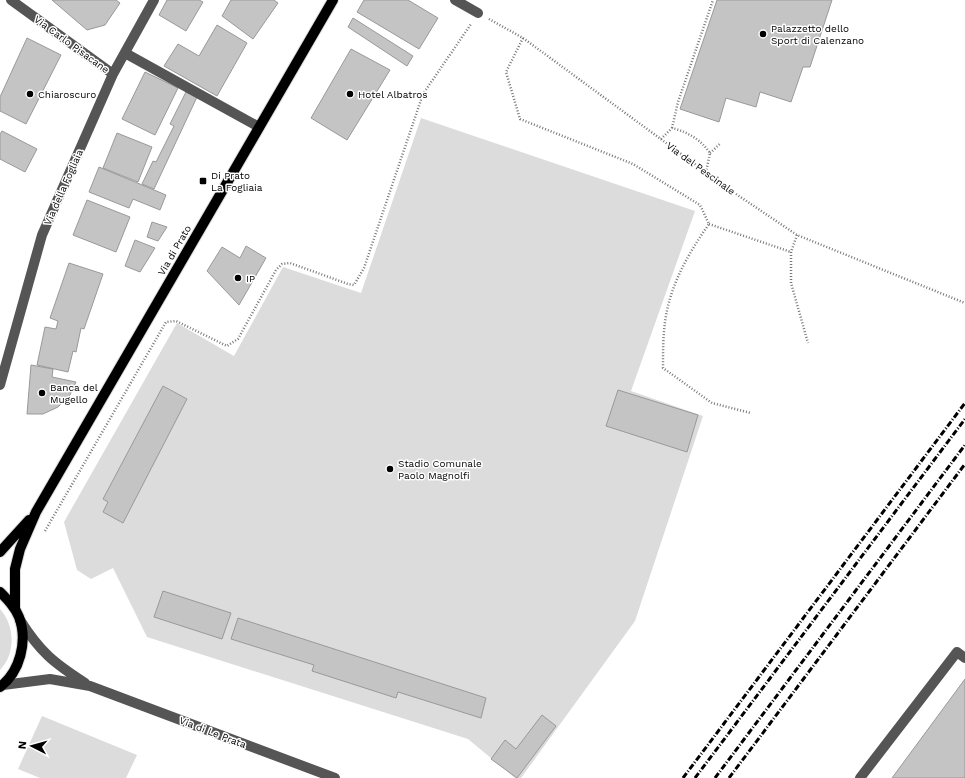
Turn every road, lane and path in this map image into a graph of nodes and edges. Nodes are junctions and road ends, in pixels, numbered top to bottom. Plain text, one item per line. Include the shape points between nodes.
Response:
1 (11, 0) edge
2 (154, 0) edge
3 (332, 0) edge
4 (455, 0) edge
5 (713, 0) edge
6 (476, 17) junction
7 (523, 38) junction
8 (125, 53) junction
9 (113, 74) junction
10 (259, 127) junction
11 (672, 128) junction
12 (661, 139) junction
13 (721, 143) dead end
14 (710, 153) junction
15 (706, 172) junction
16 (709, 224) junction
17 (797, 235) junction
18 (791, 252) junction
19 (965, 303) edge
20 (808, 343) dead end
21 (0, 385) edge
22 (751, 413) dead end
23 (36, 512) junction
24 (44, 533) dead end
25 (0, 552) edge
26 (0, 592) edge
27 (17, 614) junction
28 (965, 658) edge
29 (2, 686) edge
30 (90, 686) junction
31 (336, 778) edge
32 (860, 778) edge

1 - 9 street, Via Carlo Pisacane
2 - 8 street, Via della Fogliaia
3 - 10 main road, Via di Prato
4 - 6 street
5 - 11 path via 678,102
6 - 7 path, Via del Pescinale
6 - 24 path via 423,94 364,268 354,285 290,263 282,264 276,270 238,339 227,346 176,321 166,322
7 - 12 path, Via del Pescinale
7 - 16 path via 506,72 520,119 632,164 700,205
8 - 9 street, Via della Fogliaia
8 - 10 street
9 - 21 street, Via della Fogliaia via 42,234
10 - 23 main road, Via di Prato
11 - 12 path
11 - 14 path via 686,131
12 - 15 path, Via del Pescinale
13 - 14 path
14 - 15 path
15 - 17 path, Via del Pescinale
16 - 18 path
16 - 22 path via 688,255 673,288 665,322 663,368 712,403
17 - 18 path
17 - 19 path, Via del Pescinale
18 - 20 path via 791,284
23 - 25 main road, Via di Prato
23 - 27 main road, Via di Prato via 20,549 15,569
26 - 27 main road
27 - 29 main road, Via di Prato via 22,636 21,656 14,674
27 - 30 street, Via di Le Prata via 41,651 61,668
28 - 32 street via 957,652
29 - 30 street, Via di Le Prata via 50,679
30 - 31 street, Via di Le Prata

